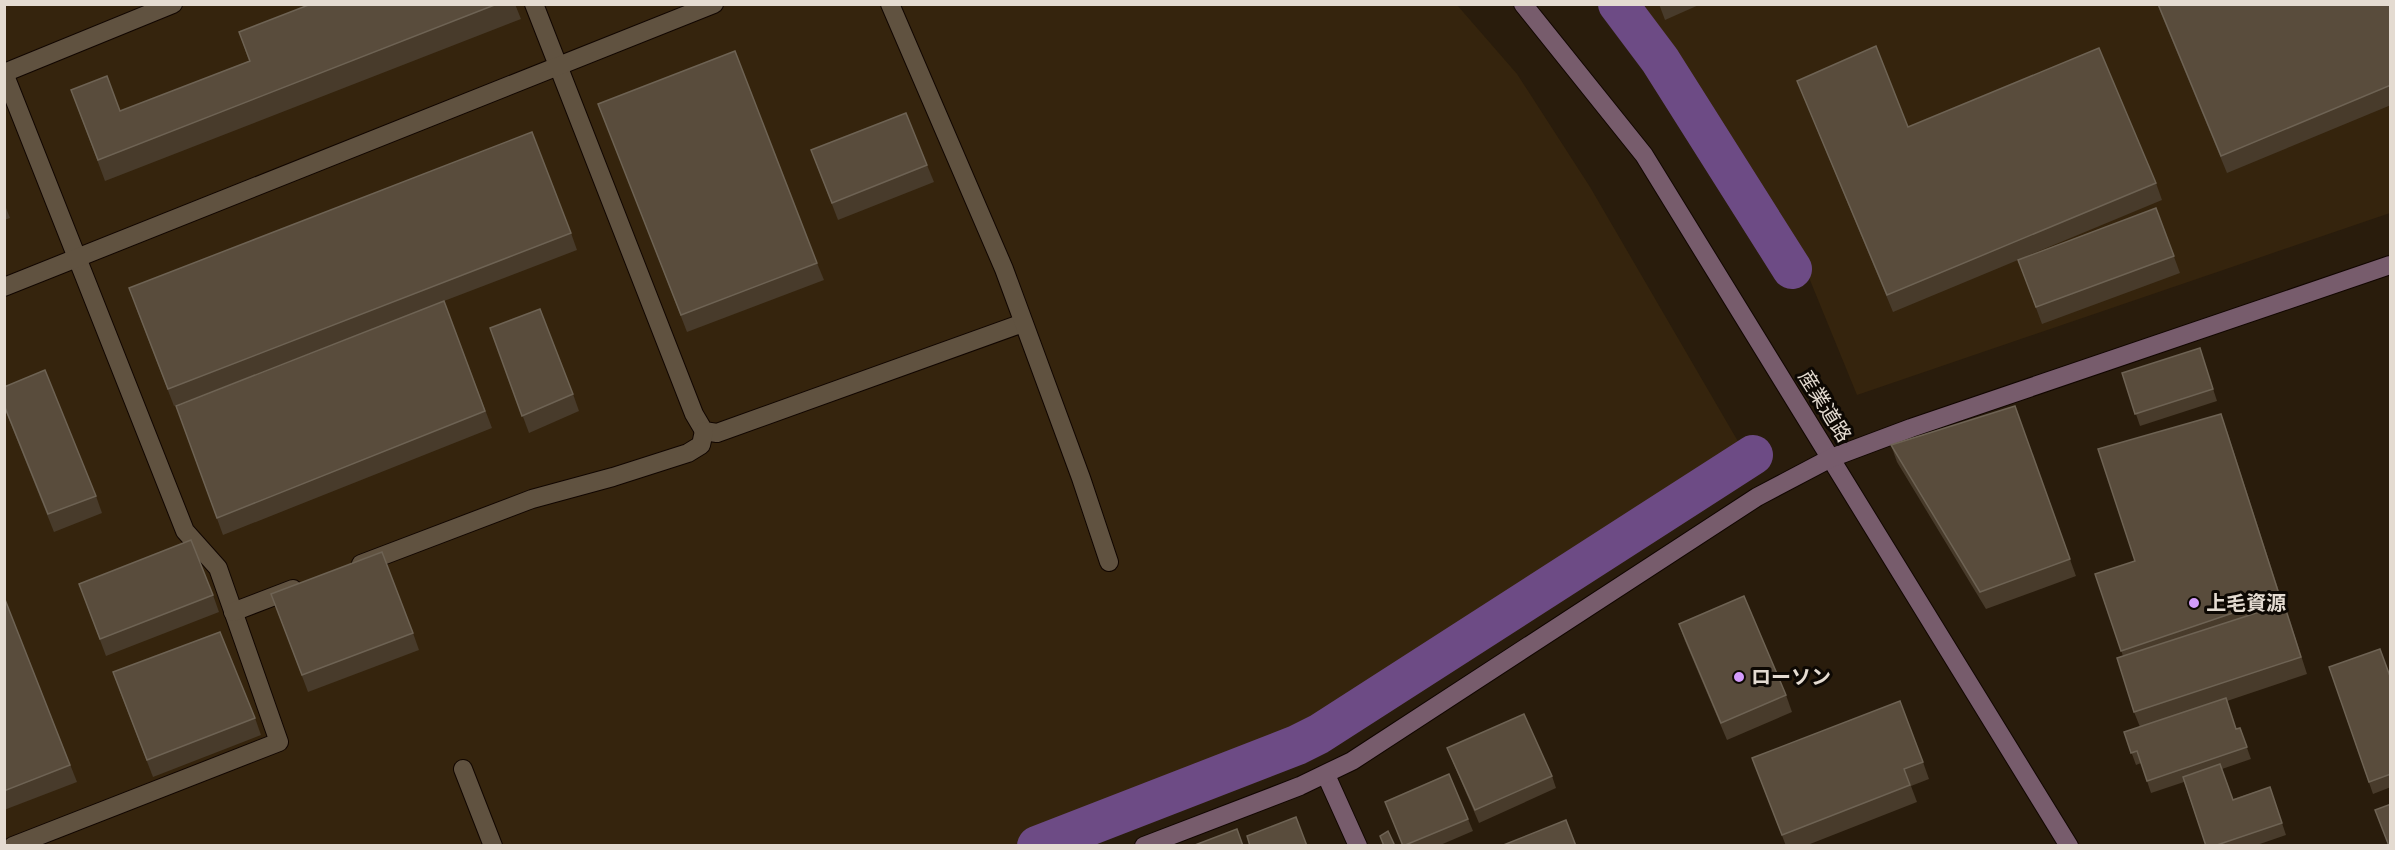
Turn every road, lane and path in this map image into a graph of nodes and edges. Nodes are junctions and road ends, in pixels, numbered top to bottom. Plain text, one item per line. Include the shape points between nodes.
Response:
1 (173, 4) edge
2 (534, 4) edge
3 (714, 4) edge
4 (890, 4) edge
5 (1523, 4) edge
6 (557, 67) junction
7 (4, 73) edge
8 (78, 258) junction
9 (2391, 265) edge
10 (4, 287) edge
11 (1023, 323) junction
12 (704, 431) junction
13 (1831, 458) junction
14 (1109, 562) dead end
15 (343, 570) edge
16 (310, 583) edge
17 (233, 612) junction
18 (463, 769) dead end
19 (1326, 775) junction
20 (13, 846) edge
21 (493, 846) edge
22 (1144, 846) edge
23 (1358, 846) edge
24 (2069, 846) edge

1 - 7 lane
2 - 6 lane
3 - 6 lane
4 - 11 lane via 1004,269
5 - 13 street, 産業道路 via 1644,155
6 - 8 lane
6 - 12 lane
7 - 8 lane
8 - 10 lane
8 - 17 lane via 185,531 218,568
9 - 13 street
11 - 12 lane via 717,433
11 - 14 lane
12 - 15 lane via 701,445 688,453 532,499
13 - 19 street via 1757,497
13 - 24 street, 産業道路
16 - 17 lane
17 - 20 lane via 279,742
18 - 21 lane
19 - 22 street
19 - 23 street

